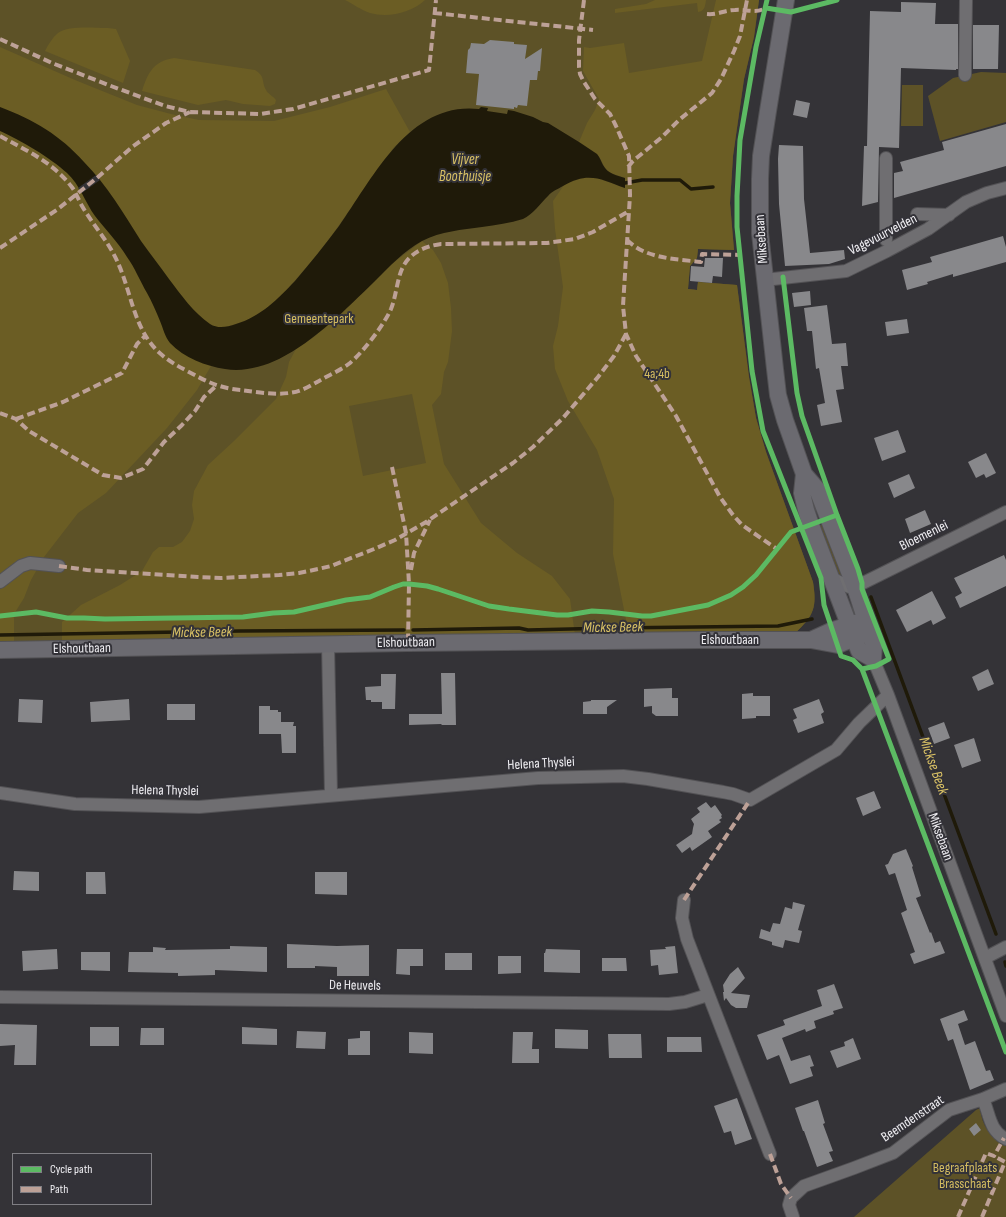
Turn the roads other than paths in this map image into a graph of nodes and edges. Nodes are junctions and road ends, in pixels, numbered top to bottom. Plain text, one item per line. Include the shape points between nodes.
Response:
1 (786, 0) edge
2 (966, 0) edge
3 (965, 75) dead end
4 (886, 158) dead end
5 (1006, 188) edge
6 (917, 214) dead end
7 (949, 215) junction
8 (892, 219) dead end
9 (886, 240) junction
10 (883, 253) junction
11 (764, 280) junction
12 (810, 491) junction
13 (1006, 512) edge
14 (59, 566) dead end
15 (832, 578) junction
16 (0, 582) edge
17 (855, 587) junction
18 (868, 626) junction
19 (852, 632) junction
20 (328, 644) junction
21 (0, 650) edge
22 (873, 659) junction
23 (888, 695) junction
24 (0, 793) edge
25 (331, 795) junction
26 (684, 900) dead end
27 (1006, 947) edge
28 (984, 958) junction
29 (708, 995) junction
30 (1003, 996) edge
31 (0, 997) edge
32 (1006, 1016) edge
33 (1006, 1089) edge
34 (983, 1099) junction
35 (1006, 1139) edge
36 (770, 1154) dead end
37 (793, 1217) edge

1 - 11 main road, Miksebaan via 761,156 760,233
2 - 3 street
4 - 9 street
5 - 7 street, Vagevuurvelden via 966,202
6 - 7 street
7 - 10 street, Vagevuurvelden
8 - 9 street
9 - 10 street
10 - 11 street, Vagevuurvelden via 846,270
11 - 12 main road, Miksebaan via 778,395
12 - 15 main road, Miksebaan via 808,517
12 - 17 main road, Miksebaan
13 - 17 street, Bloemenlei
14 - 16 street via 30,563 21,566
15 - 17 street
15 - 19 main road, Miksebaan
17 - 18 main road, Miksebaan
18 - 19 main road, Elshoutbaan
18 - 22 main road, Miksebaan via 874,646
19 - 20 main road, Elshoutbaan via 833,630 811,640
19 - 22 main road, Miksebaan via 859,651
20 - 21 main road, Elshoutbaan
20 - 25 street
22 - 23 street, Miksebaan
23 - 25 street, Helena Thyslei via 836,750 750,800 723,792 623,776 538,778
23 - 28 street, Miksebaan
24 - 25 street, Helena Thyslei via 75,804 199,807
26 - 29 street via 682,918 687,939
27 - 28 street
28 - 30 street, Miksebaan
29 - 31 street, De Heuvels via 669,1004
29 - 36 street
30 - 32 street, Miksebaan
33 - 34 street, Beemdenstraat
34 - 35 street via 992,1127
34 - 37 street, Beemdenstraat via 949,1110 893,1153 804,1186 791,1198 789,1205

